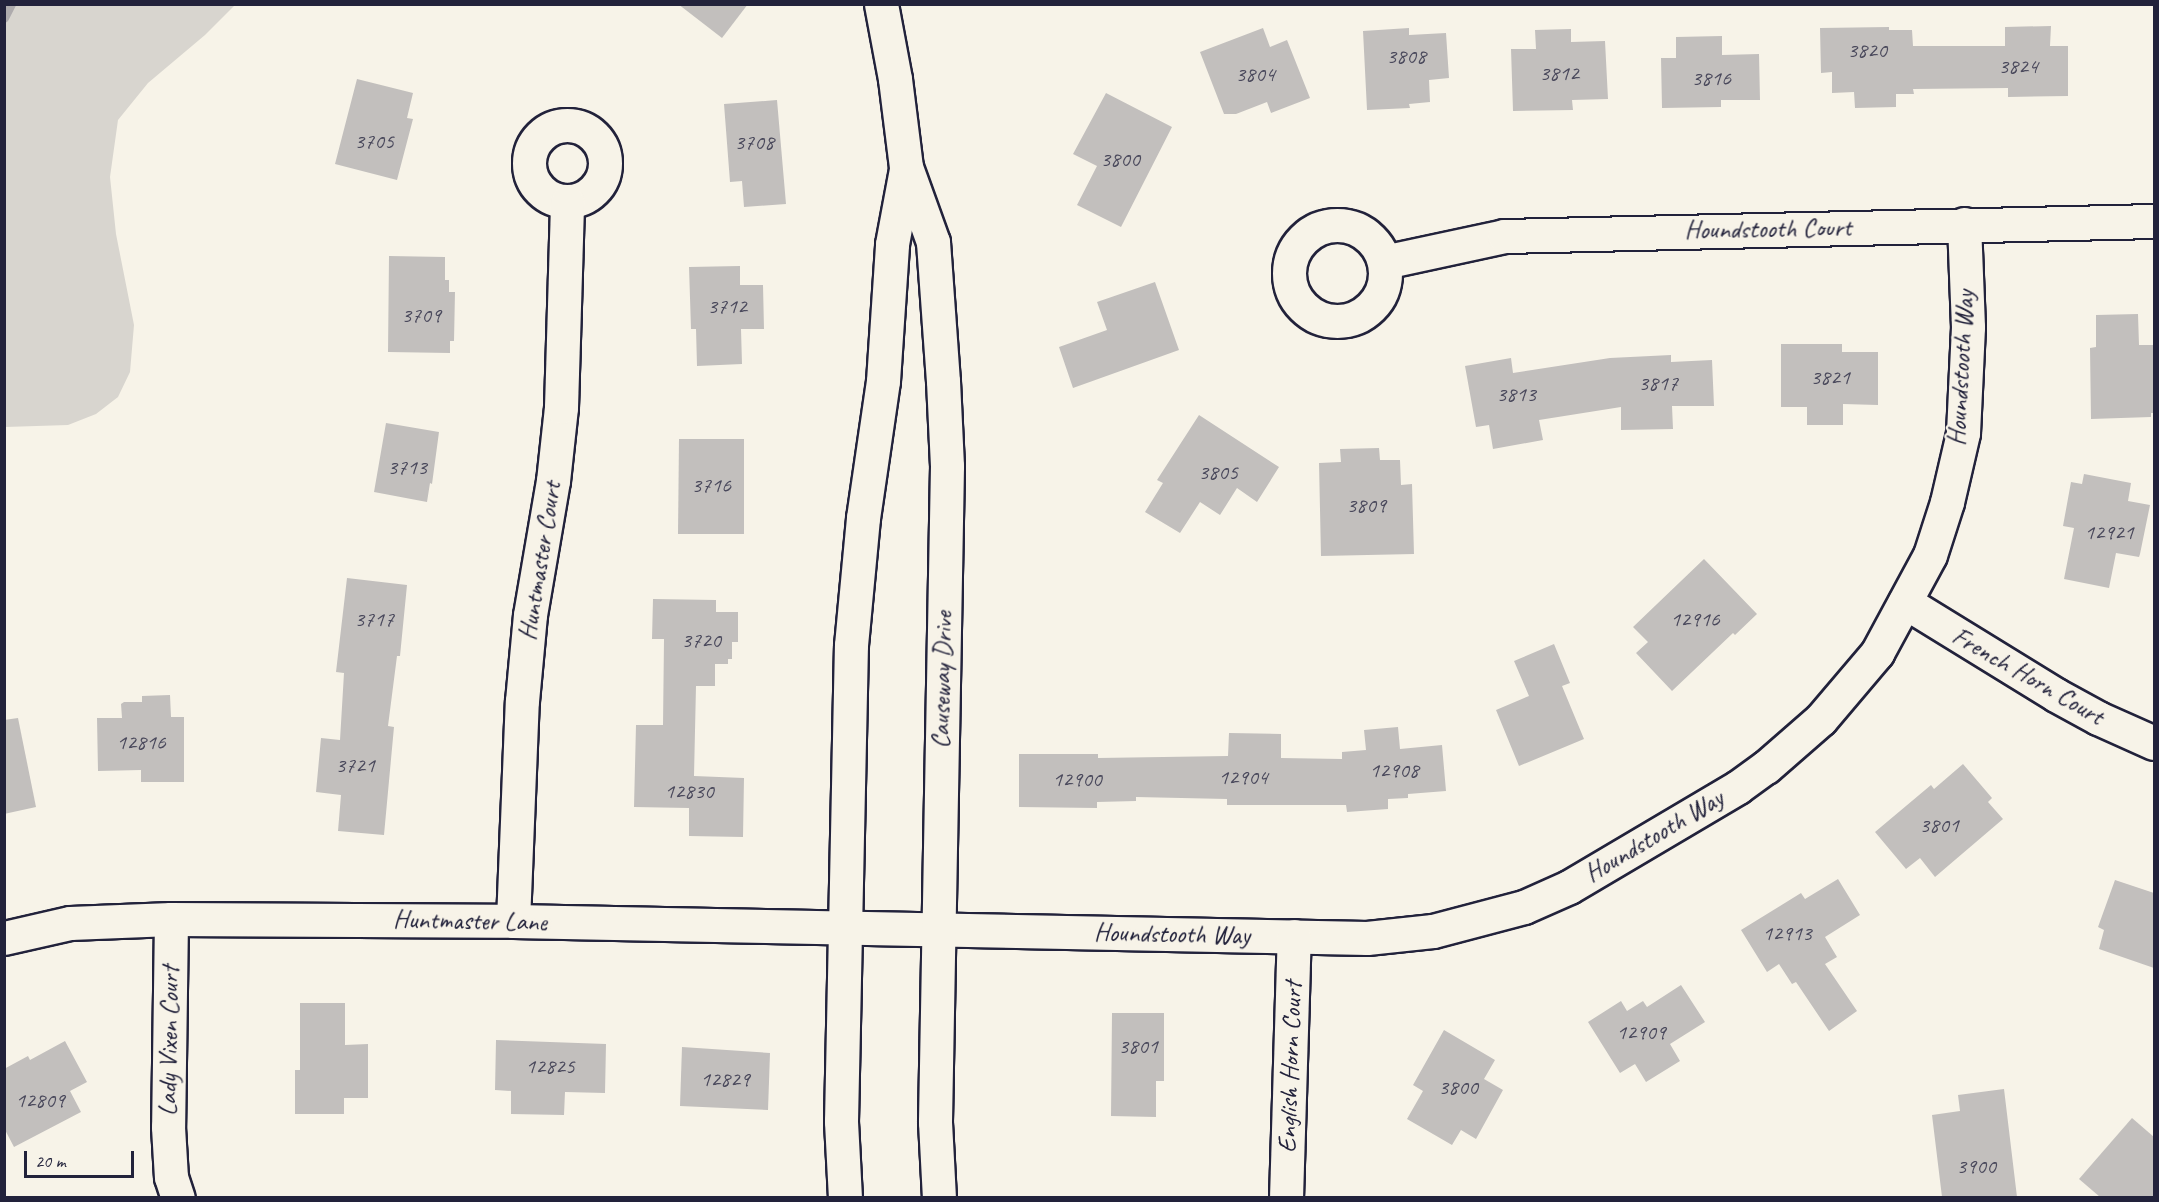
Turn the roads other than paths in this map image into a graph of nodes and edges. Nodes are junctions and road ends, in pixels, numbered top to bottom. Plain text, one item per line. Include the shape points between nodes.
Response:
1 (881, 4) edge
2 (906, 167) junction
3 (567, 202) dead end
4 (2154, 221) edge
5 (1964, 224) junction
6 (1384, 262) dead end
7 (1905, 602) junction
8 (2154, 743) edge
9 (171, 919) junction
10 (513, 921) junction
11 (844, 928) junction
12 (938, 931) junction
13 (1294, 936) junction
14 (4, 938) edge
15 (178, 1197) edge
16 (845, 1197) edge
17 (939, 1197) edge
18 (1286, 1197) edge

1 - 2 street, Causeway Drive
2 - 11 street, Causeway Drive via 892,244 883,381 863,518 851,645
2 - 12 street, Causeway Drive via 933,242 944,391
3 - 10 street, Huntmaster Court via 561,407 530,615 522,701
4 - 5 street, Houndstooth Court
5 - 6 street, Houndstooth Court via 1503,236
5 - 7 street, Houndstooth Way via 1968,327 1963,433 1930,555
7 - 8 street, French Horn Court via 2056,695
7 - 13 street, Houndstooth Way via 1877,653 1821,719 1766,767 1569,887 1497,915 1433,931 1366,938
9 - 10 street, Huntmaster Lane
9 - 14 street, Huntmaster Lane via 70,923
9 - 15 street, Lady Vixen Court via 168,1127 171,1177
10 - 11 street, Huntmaster Lane
11 - 12 street, Huntmaster Lane
11 - 16 street, Causeway Drive via 841,1121
12 - 13 street, Houndstooth Way
12 - 17 street, Causeway Drive via 935,1122
13 - 18 street, English Horn Court

